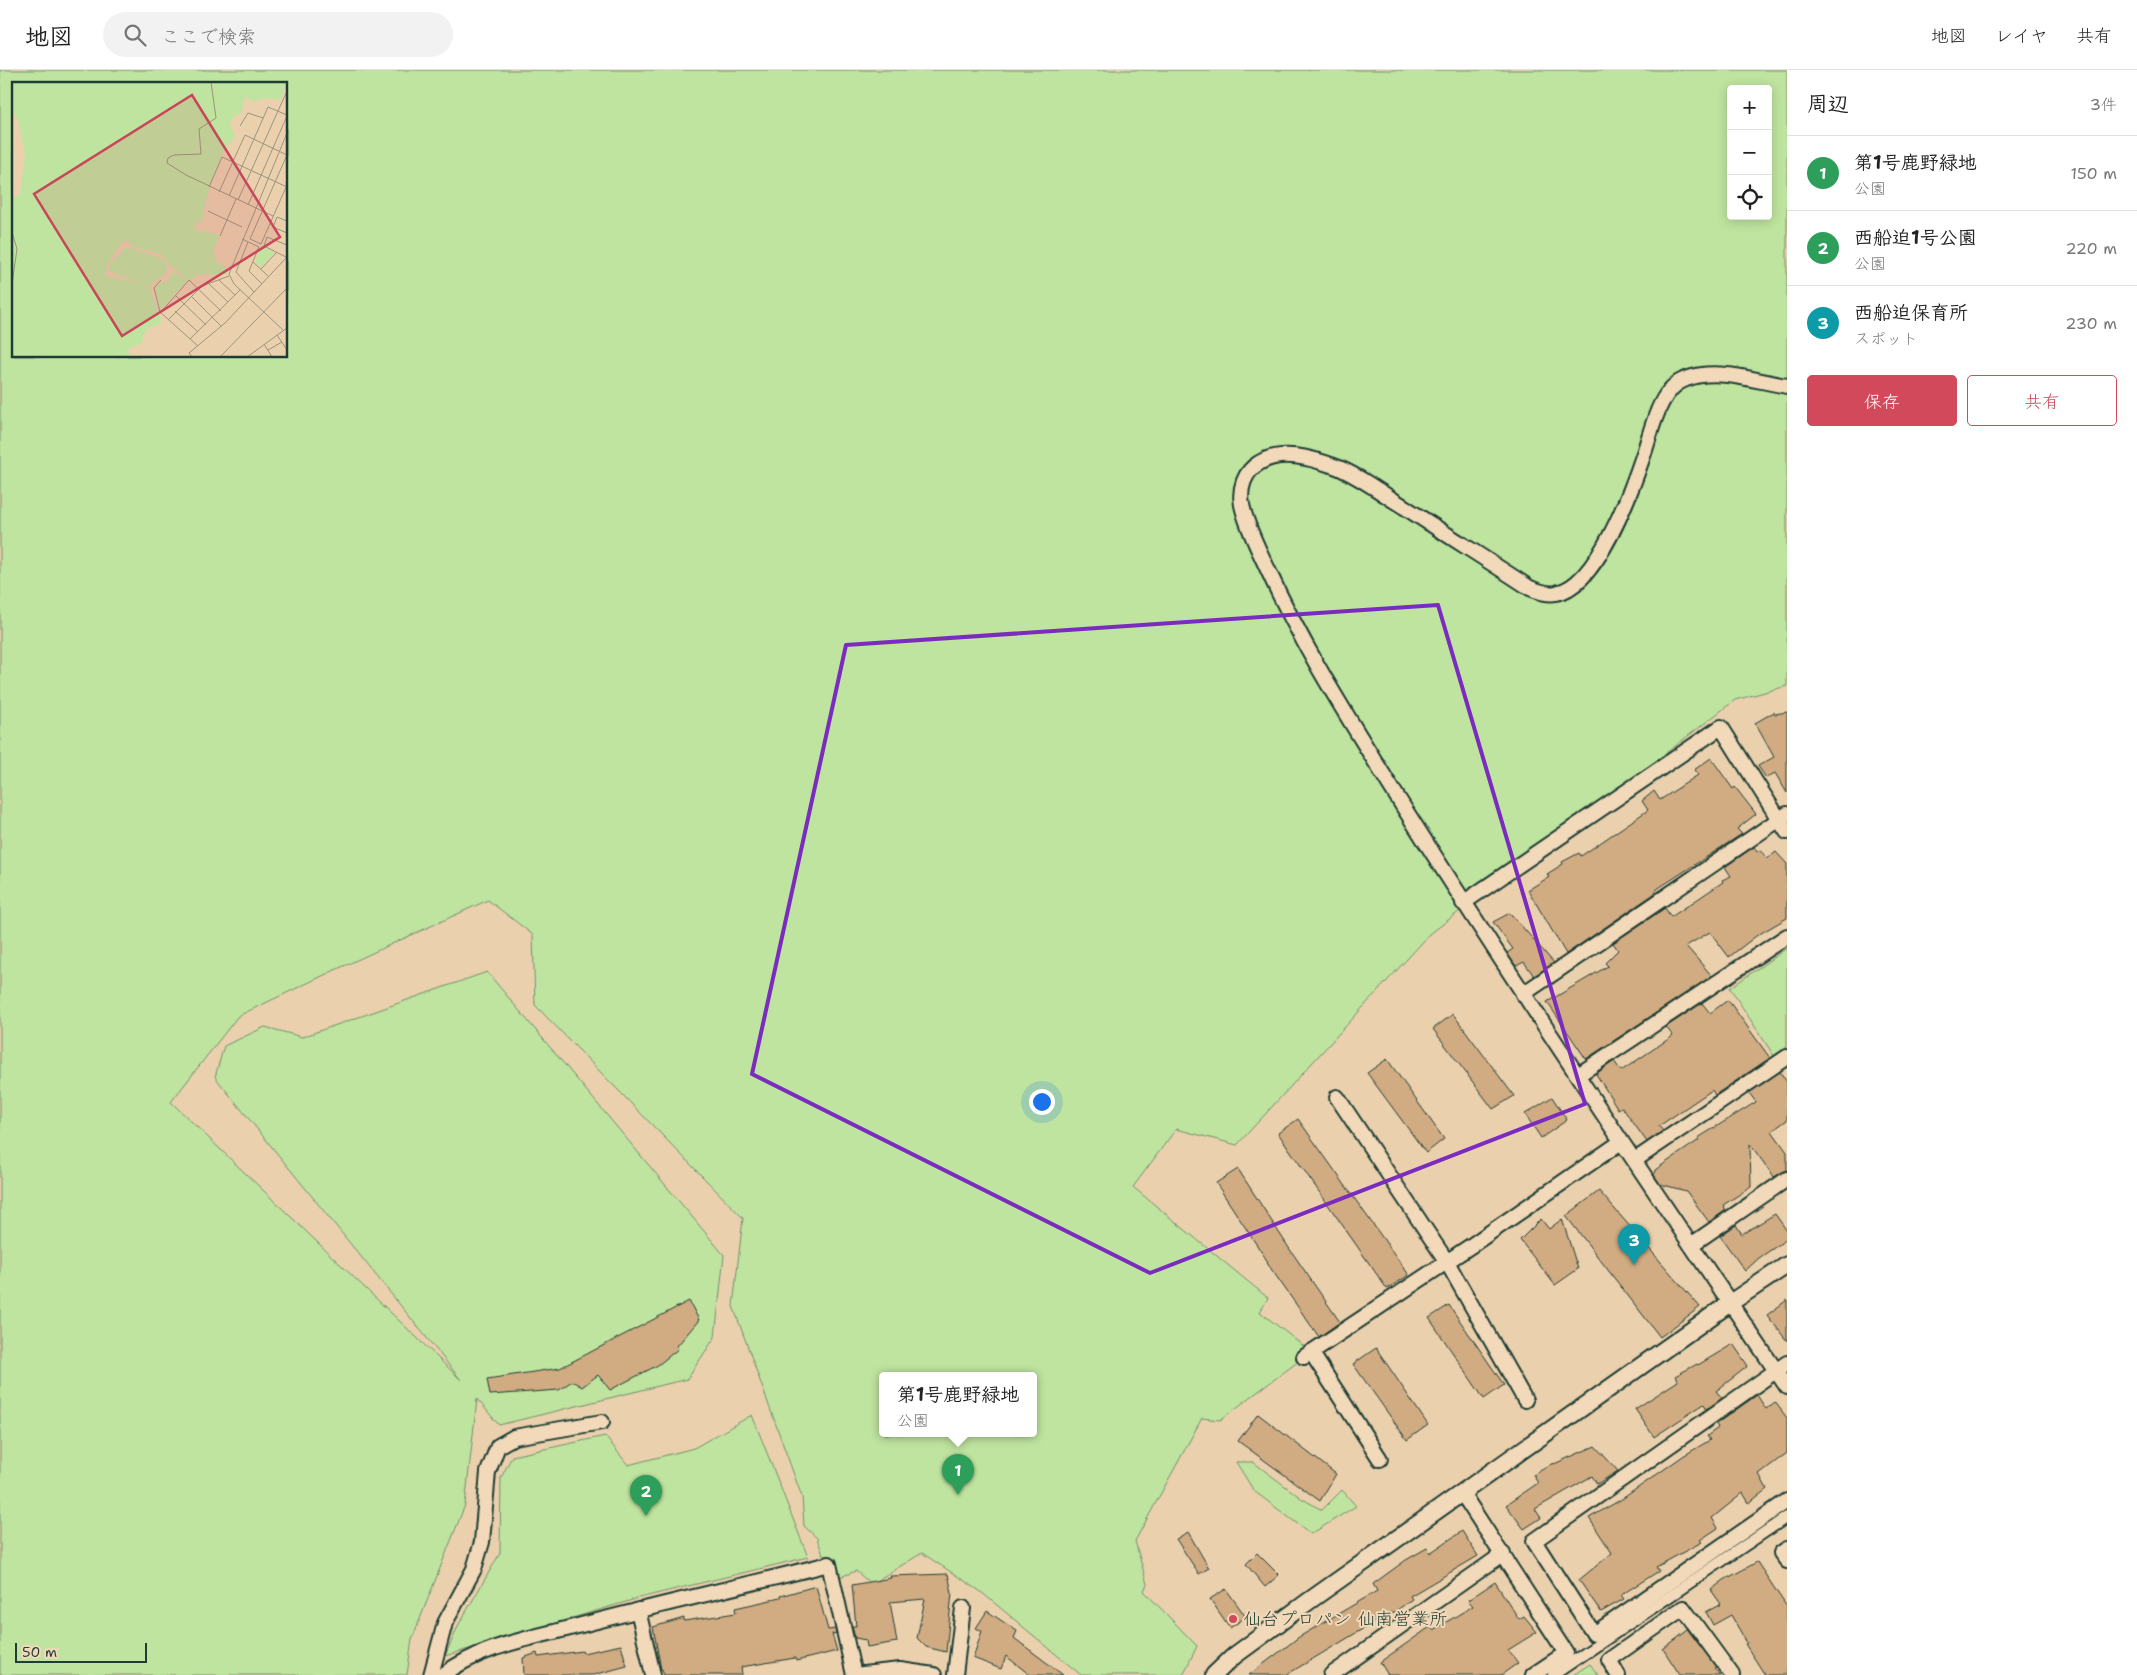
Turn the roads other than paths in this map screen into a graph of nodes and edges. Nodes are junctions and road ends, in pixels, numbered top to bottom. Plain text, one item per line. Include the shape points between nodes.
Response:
1 (1787, 386) edge
2 (1783, 817) edge
3 (1787, 832) edge
4 (1463, 902) junction
5 (1787, 936) edge
6 (1523, 994) junction
7 (1787, 1057) edge
8 (1578, 1075) junction
9 (1337, 1097) dead end
10 (1621, 1142) junction
11 (1635, 1160) junction
12 (1787, 1179) edge
13 (1691, 1245) junction
14 (1446, 1262) junction
15 (1787, 1265) edge
16 (1730, 1304) junction
17 (1781, 1367) edge
18 (1787, 1387) edge
19 (1525, 1400) dead end
20 (602, 1422) dead end
21 (1380, 1459) dead end
22 (1462, 1493) junction
23 (1787, 1501) edge
24 (1787, 1516) edge
25 (1787, 1549) edge
26 (1503, 1554) junction
27 (1787, 1561) edge
28 (963, 1608) dead end
29 (638, 1610) junction
30 (431, 1675) edge
31 (443, 1675) edge
32 (653, 1675) edge
33 (854, 1675) edge
34 (934, 1675) edge
35 (955, 1675) edge
36 (1214, 1675) edge
37 (1331, 1675) edge
38 (1533, 1675) edge
39 (1553, 1675) edge
40 (1618, 1675) edge
41 (1732, 1675) edge

1 - 4 street via 1716,374 1685,379 1674,385 1658,414 1636,477 1598,558 1575,584 1555,594 1530,588 1337,467 1298,456 1276,456 1258,464 1243,481 1240,493 1242,507 1282,600 1331,691
2 - 3 street
2 - 4 street via 1721,727
2 - 6 street
4 - 6 street
5 - 8 street
6 - 8 street
7 - 11 street
8 - 10 street
9 - 14 street
10 - 11 street
10 - 14 street
11 - 13 street
12 - 13 street
13 - 16 street
14 - 19 street
14 - 21 street via 1308,1354
15 - 16 street
16 - 17 street
16 - 22 street
17 - 18 street
17 - 23 street via 1534,1541 1594,1634
20 - 30 street via 514,1437 498,1446 488,1472 482,1542 474,1569 445,1623
22 - 26 street
22 - 36 street via 1234,1656
24 - 39 street
25 - 27 street via 1781,1552
26 - 37 street
26 - 38 street via 1566,1653
28 - 35 street
29 - 31 street via 505,1645 458,1663
29 - 32 street
29 - 33 street via 829,1564
33 - 34 street via 900,1670
40 - 41 street via 1609,1660 1683,1608

